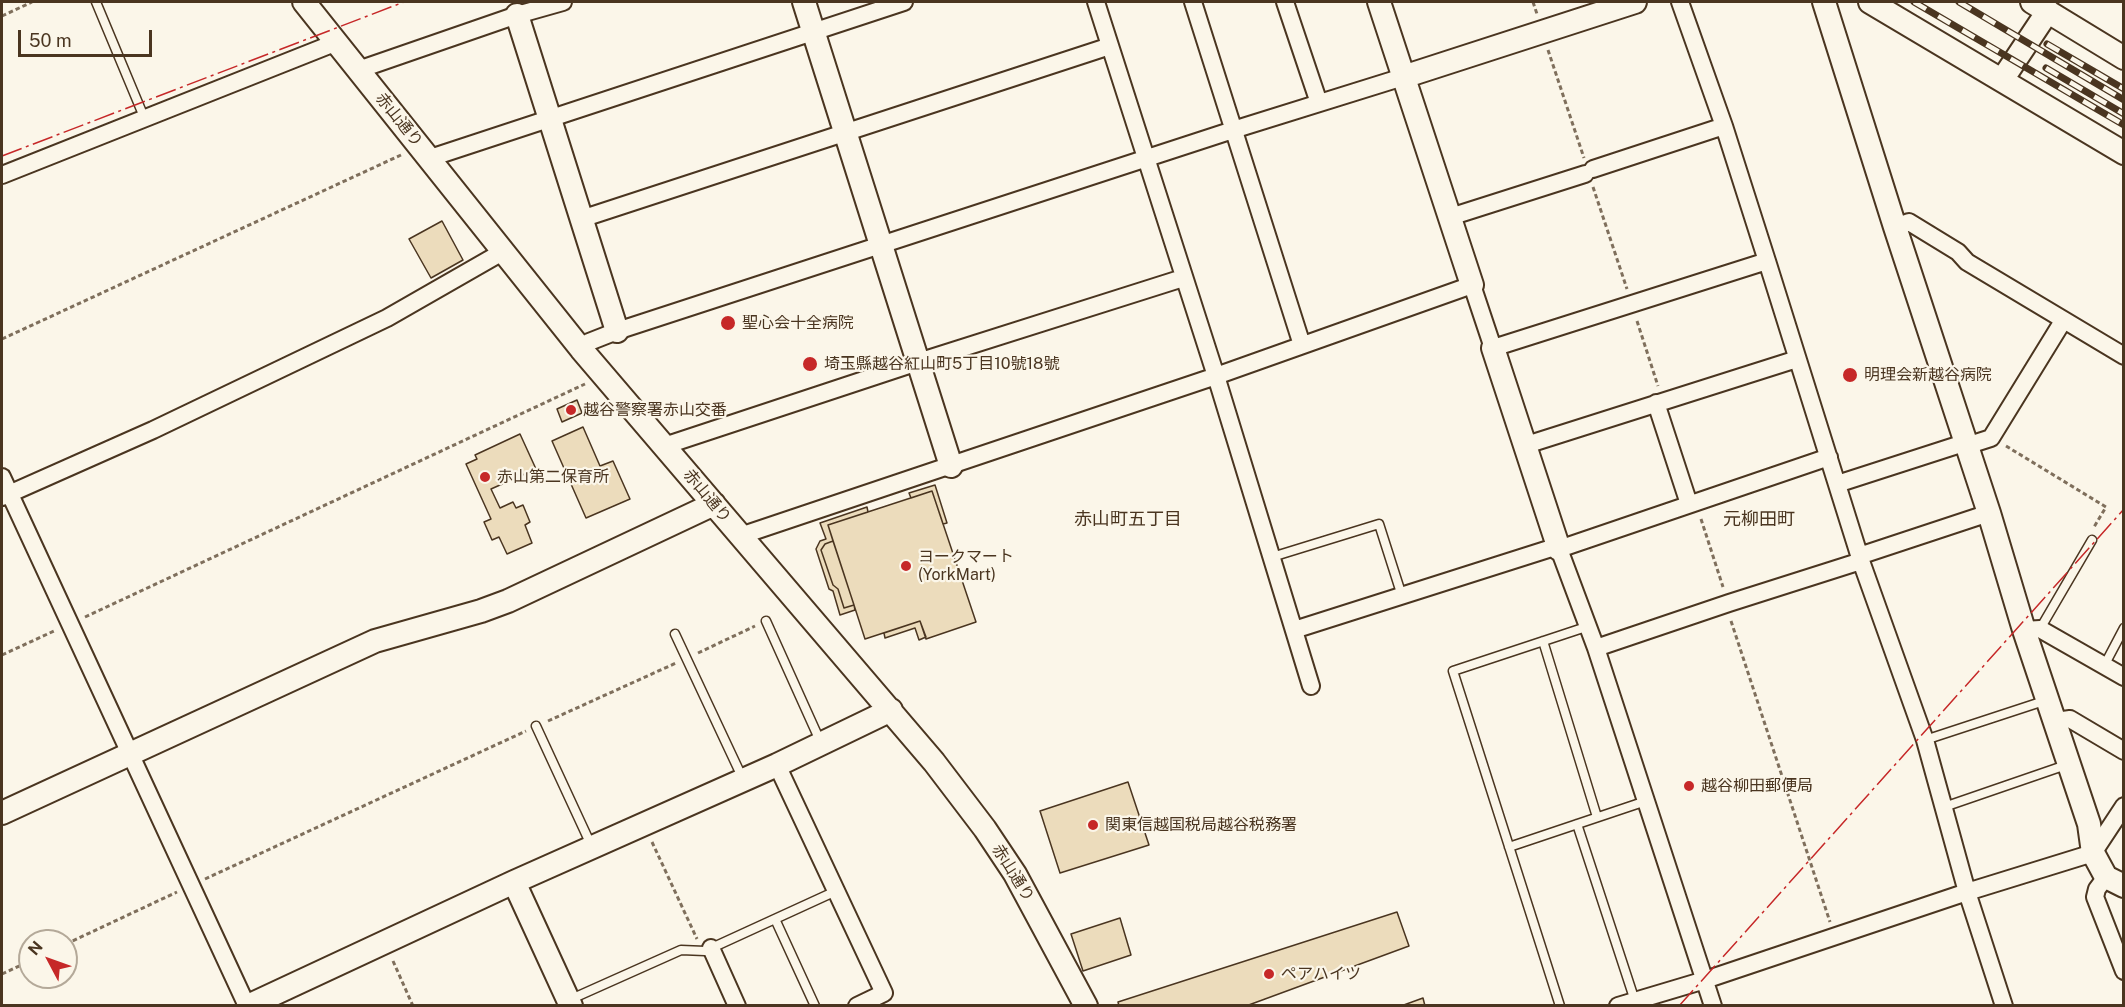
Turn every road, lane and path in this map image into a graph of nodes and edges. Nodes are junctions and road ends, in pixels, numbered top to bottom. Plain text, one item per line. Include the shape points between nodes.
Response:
1 (32, 2) edge
2 (96, 2) edge
3 (304, 2) edge
4 (563, 2) edge
5 (804, 2) edge
6 (904, 2) edge
7 (1096, 2) edge
8 (1193, 2) edge
9 (1285, 2) edge
10 (1379, 2) edge
11 (1635, 2) edge
12 (1680, 2) edge
13 (1824, 2) edge
14 (1870, 2) edge
15 (2049, 7) edge
16 (515, 8) edge
17 (2, 16) edge
18 (813, 31) junction
19 (1542, 33) junction
20 (336, 42) junction
21 (1110, 46) junction
22 (2124, 58) edge
23 (358, 70) junction
24 (1403, 77) junction
25 (2002, 80) junction
26 (1319, 103) junction
27 (144, 117) junction
28 (551, 119) junction
29 (1724, 126) junction
30 (1233, 130) junction
31 (844, 134) junction
32 (425, 152) junction
33 (2124, 153) edge
34 (1146, 160) junction
35 (1589, 172) junction
36 (2, 175) edge
37 (1449, 217) junction
38 (581, 219) junction
39 (1894, 227) junction
40 (882, 245) junction
41 (504, 251) junction
42 (1767, 261) junction
43 (1183, 278) junction
44 (1472, 285) junction
45 (1632, 303) junction
46 (2063, 321) junction
47 (617, 331) junction
48 (2, 339) edge
49 (1302, 345) junction
50 (581, 348) junction
51 (1493, 348) junction
52 (2124, 356) edge
53 (1797, 359) junction
54 (918, 362) junction
55 (1216, 376) junction
56 (589, 381) dead end
57 (1660, 403) junction
58 (1991, 438) junction
59 (1965, 445) junction
60 (664, 446) junction
61 (1524, 446) junction
62 (1829, 457) junction
63 (951, 466) junction
64 (2, 477) edge
65 (1837, 484) junction
66 (5, 495) edge
67 (1692, 503) junction
68 (714, 504) junction
69 (1989, 513) junction
70 (740, 536) junction
71 (2092, 540) joint
72 (1559, 547) junction
73 (1272, 557) junction
74 (1860, 559) junction
75 (1402, 596) junction
76 (1727, 603) junction
77 (766, 621) joint
78 (70, 624) junction
79 (1588, 626) junction
80 (2124, 628) edge
81 (2032, 629) junction
82 (1294, 630) junction
83 (675, 634) dead end
84 (1543, 641) junction
85 (1596, 648) junction
86 (2, 655) edge
87 (686, 658) junction
88 (2104, 666) junction
89 (2124, 677) edge
90 (1311, 687) dead end
91 (2048, 699) junction
92 (891, 710) junction
93 (2056, 721) junction
94 (536, 726) junction
95 (1925, 740) junction
96 (821, 743) junction
97 (2124, 751) edge
98 (129, 755) junction
99 (2070, 764) junction
100 (777, 765) junction
101 (743, 779) junction
102 (1647, 801) junction
103 (2124, 806) edge
104 (1944, 807) junction
105 (2, 813) edge
106 (1597, 818) junction
107 (644, 824) junction
108 (1577, 824) junction
109 (592, 847) junction
110 (1509, 847) junction
111 (2094, 853) junction
112 (514, 882) junction
113 (2115, 882) edge
114 (191, 886) junction
115 (836, 891) junction
116 (1967, 892) junction
117 (775, 919) junction
118 (1834, 935) junction
119 (78, 938) edge
120 (707, 950) junction
121 (391, 957) dead end
122 (18, 967) edge
123 (2124, 971) edge
124 (2, 974) edge
125 (1705, 980) junction
126 (1635, 1001) junction
127 (569, 1003) edge
128 (250, 1005) edge
129 (413, 1005) edge
130 (735, 1005) edge
131 (815, 1005) edge
132 (857, 1005) edge
133 (1086, 1005) edge
134 (1560, 1005) edge
135 (1618, 1005) edge
136 (1713, 1005) edge
137 (2004, 1005) edge

1 - 17 path
2 - 27 lane
3 - 20 street, 赤山通り
4 - 16 street
5 - 18 street
6 - 18 street
7 - 21 street
8 - 30 street
9 - 26 street
10 - 24 street
11 - 19 street
12 - 29 street
13 - 39 street
14 - 25 street
15 - 22 street
15 - 25 street
16 - 23 street
16 - 28 street
18 - 28 street
18 - 31 street
19 - 24 street
19 - 35 path
20 - 23 street, 赤山通り
20 - 27 street
21 - 31 street
21 - 34 street
23 - 32 street, 赤山通り
24 - 26 street
24 - 37 street
25 - 33 street
26 - 30 street
27 - 36 street
28 - 32 street
28 - 38 street
29 - 35 street
29 - 42 street
30 - 34 street
30 - 49 street
31 - 38 street
31 - 40 street
32 - 41 street, 赤山通り
32 - 48 path
34 - 40 street
34 - 43 street
35 - 37 street
35 - 45 path
37 - 44 street
38 - 47 street
39 - 46 street via 1909,222
39 - 59 street
40 - 47 street
40 - 54 street
41 - 50 street, 赤山通り
41 - 66 street via 387,318 153,430
42 - 45 street
42 - 53 street
43 - 54 street
43 - 55 street
44 - 49 street
44 - 51 street
45 - 51 street
45 - 57 path
46 - 52 street
46 - 58 street
47 - 50 street
49 - 55 street
50 - 60 street, 赤山通り
51 - 61 street
53 - 57 street
53 - 62 street
54 - 60 street
54 - 63 street
55 - 63 street
55 - 73 street
56 - 78 path
57 - 61 street
57 - 67 street
58 - 59 street
58 - 71 path via 2106,507 2088,537
59 - 65 street
59 - 69 street
60 - 68 street, 赤山通り
61 - 72 street
62 - 65 street
62 - 67 street
63 - 70 street
64 - 66 street
65 - 74 street
66 - 78 street
67 - 72 street
67 - 76 path
68 - 70 street, 赤山通り
68 - 98 street via 508,601 375,641
69 - 74 street
69 - 81 street
70 - 92 street, 赤山通り
71 - 81 lane
72 - 75 street
72 - 79 street
73 - 75 lane via 1379,524
73 - 82 street
74 - 76 street
74 - 95 street
75 - 82 street
76 - 85 street
76 - 118 path
77 - 87 path
77 - 96 lane
78 - 86 path
78 - 98 street
79 - 84 lane
79 - 85 street
80 - 88 lane
81 - 88 street
81 - 91 street
82 - 90 street
83 - 87 lane
84 - 106 lane
84 - 110 lane via 1453,670
85 - 102 street
87 - 94 path
87 - 101 lane
88 - 89 street
91 - 93 street
91 - 95 lane
92 - 96 street
92 - 133 street, 赤山通り via 991,838 1043,922
93 - 97 street via 2070,719
93 - 99 street
94 - 109 lane
94 - 114 path
95 - 104 street
96 - 100 street
98 - 105 street
98 - 114 street
99 - 104 lane
99 - 111 street via 2090,824
100 - 101 street
100 - 115 street
101 - 107 street
102 - 106 lane
102 - 125 street
103 - 111 street
104 - 116 street
106 - 108 lane
107 - 109 street
107 - 120 path
108 - 110 lane
108 - 126 lane
109 - 112 street
110 - 134 lane
111 - 113 street
111 - 116 street
112 - 127 street
112 - 128 street
113 - 123 street via 2097,889 2096,897
114 - 119 path
114 - 128 street
115 - 117 lane
115 - 132 street via 884,993
116 - 118 street
116 - 137 street
117 - 120 lane
117 - 131 lane
118 - 125 street
120 - 127 lane via 681,950
120 - 130 street
121 - 129 path
122 - 124 path
125 - 126 street
125 - 136 street
126 - 135 street

